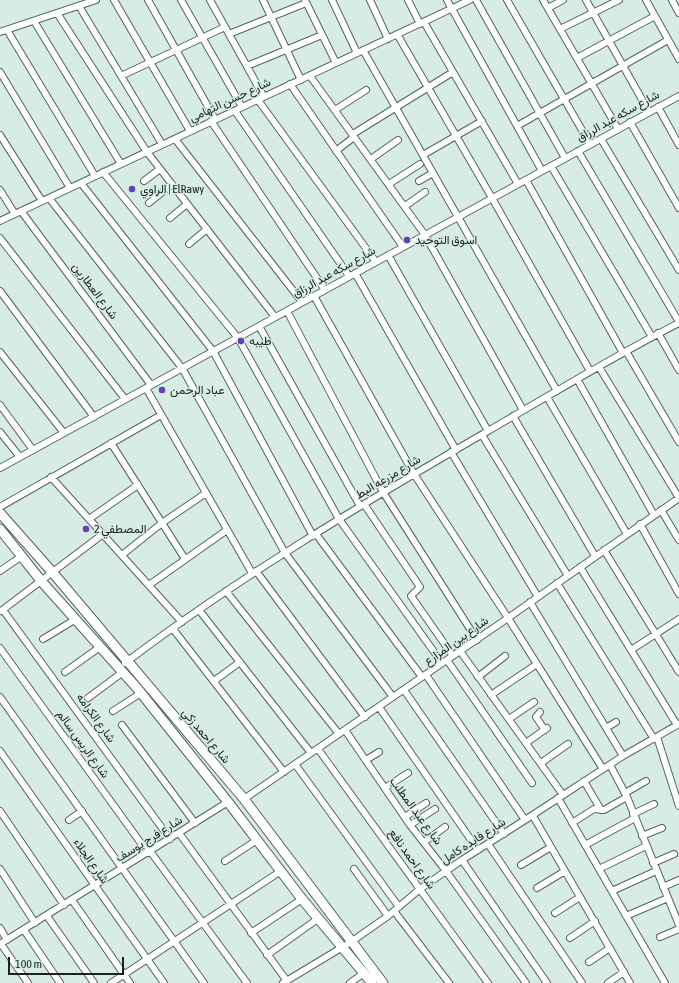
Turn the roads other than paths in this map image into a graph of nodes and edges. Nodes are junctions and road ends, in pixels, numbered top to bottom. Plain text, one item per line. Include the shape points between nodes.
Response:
1 (96, 0) edge
2 (114, 0) edge
3 (148, 0) edge
4 (181, 0) edge
5 (219, 0) edge
6 (263, 0) edge
7 (332, 0) edge
8 (370, 0) edge
9 (408, 0) edge
10 (447, 0) edge
11 (470, 0) edge
12 (476, 0) edge
13 (507, 0) edge
14 (543, 0) edge
15 (563, 0) edge
16 (586, 0) edge
17 (619, 0) edge
18 (646, 0) edge
19 (672, 0) edge
20 (211, 1) edge
21 (306, 2) edge
22 (79, 6) junction
23 (548, 8) junction
24 (451, 9) junction
25 (57, 13) junction
26 (593, 13) junction
27 (679, 13) edge
28 (655, 16) junction
29 (271, 17) junction
30 (34, 21) junction
31 (422, 23) junction
32 (225, 27) junction
33 (560, 29) junction
34 (3, 31) edge
35 (229, 34) junction
36 (397, 34) junction
37 (322, 35) junction
38 (202, 38) junction
39 (388, 39) junction
40 (668, 40) junction
41 (609, 41) junction
42 (176, 50) junction
43 (287, 50) junction
44 (360, 51) junction
45 (577, 58) junction
46 (679, 59) edge
47 (150, 62) junction
48 (336, 63) junction
49 (247, 66) junction
50 (623, 66) junction
51 (0, 72) edge
52 (453, 72) junction
53 (121, 76) junction
54 (310, 76) junction
55 (301, 80) junction
56 (592, 83) junction
57 (290, 84) junction
58 (428, 88) junction
59 (366, 90) dead end
60 (679, 96) edge
61 (261, 98) junction
62 (564, 99) junction
63 (242, 107) junction
64 (396, 107) junction
65 (658, 107) junction
66 (335, 110) junction
67 (235, 111) junction
68 (649, 112) junction
69 (540, 113) junction
70 (213, 120) junction
71 (482, 121) junction
72 (630, 122) junction
73 (517, 126) junction
74 (618, 129) junction
75 (190, 131) junction
76 (0, 135) edge
77 (354, 136) junction
78 (456, 136) junction
79 (601, 138) junction
80 (175, 139) junction
81 (398, 140) dead end
82 (162, 144) junction
83 (590, 144) junction
84 (679, 145) edge
85 (336, 151) junction
86 (578, 151) junction
87 (147, 152) junction
88 (423, 155) junction
89 (565, 158) junction
90 (371, 159) junction
91 (121, 164) junction
92 (420, 164) dead end
93 (552, 166) junction
94 (160, 169) junction
95 (542, 170) junction
96 (103, 172) junction
97 (433, 173) junction
98 (95, 176) junction
99 (526, 180) junction
100 (144, 181) dead end
101 (419, 182) dead end
102 (81, 183) junction
103 (172, 184) junction
104 (389, 184) junction
105 (518, 184) junction
106 (70, 188) junction
107 (0, 190) edge
108 (425, 192) dead end
109 (48, 198) junction
110 (492, 198) junction
111 (42, 201) junction
112 (149, 203) dead end
113 (187, 204) junction
114 (405, 206) junction
115 (679, 208) edge
116 (18, 212) junction
117 (458, 216) junction
118 (170, 218) dead end
119 (0, 221) edge
120 (207, 229) junction
121 (425, 235) junction
122 (0, 238) edge
123 (189, 244) dead end
124 (402, 247) junction
125 (388, 255) junction
126 (376, 262) junction
127 (679, 270) edge
128 (352, 275) junction
129 (325, 290) junction
130 (0, 292) edge
131 (314, 296) junction
132 (302, 302) junction
133 (287, 311) junction
134 (275, 317) junction
135 (679, 323) edge
136 (259, 326) junction
137 (658, 333) junction
138 (652, 337) junction
139 (238, 338) junction
140 (214, 350) junction
141 (0, 352) edge
142 (624, 352) junction
143 (599, 367) junction
144 (182, 368) junction
145 (679, 370) edge
146 (590, 372) junction
147 (577, 379) junction
148 (148, 386) junction
149 (557, 391) junction
150 (547, 396) junction
151 (125, 399) junction
152 (0, 405) edge
153 (523, 410) junction
154 (161, 415) junction
155 (513, 416) junction
156 (94, 417) junction
157 (488, 431) junction
158 (0, 432) edge
159 (64, 434) junction
160 (482, 434) junction
161 (679, 442) edge
162 (111, 443) junction
163 (33, 450) junction
164 (453, 451) junction
165 (20, 457) junction
166 (0, 468) edge
167 (414, 474) junction
168 (51, 477) junction
169 (138, 485) junction
170 (383, 492) junction
171 (206, 494) junction
172 (679, 498) edge
173 (362, 505) junction
174 (0, 508) edge
175 (661, 510) junction
176 (0, 513) edge
177 (654, 515) junction
178 (89, 519) junction
179 (340, 519) junction
180 (162, 523) junction
181 (640, 524) junction
182 (0, 529) edge
183 (227, 530) junction
184 (103, 534) junction
185 (627, 534) junction
186 (314, 535) junction
187 (679, 540) edge
188 (604, 550) junction
189 (285, 553) junction
190 (122, 555) junction
191 (22, 556) junction
192 (595, 556) junction
193 (185, 559) junction
194 (580, 567) junction
195 (0, 571) edge
196 (53, 572) junction
197 (254, 572) junction
198 (568, 576) junction
199 (42, 582) junction
200 (557, 583) junction
201 (150, 585) junction
202 (226, 591) junction
203 (679, 594) edge
204 (538, 597) junction
205 (530, 602) junction
206 (199, 610) junction
207 (2, 611) edge
208 (508, 618) junction
209 (76, 619) junction
210 (679, 619) edge
211 (182, 622) junction
212 (173, 629) junction
213 (656, 634) junction
214 (42, 639) dead end
215 (477, 640) junction
216 (100, 647) junction
217 (0, 648) edge
218 (631, 650) junction
219 (460, 652) junction
220 (453, 656) junction
221 (505, 656) dead end
222 (128, 661) junction
223 (240, 662) junction
224 (444, 662) junction
225 (536, 664) junction
226 (121, 670) junction
227 (65, 672) dead end
228 (679, 672) edge
229 (424, 676) junction
230 (478, 676) junction
231 (214, 681) junction
232 (404, 690) junction
233 (141, 693) junction
234 (491, 695) junction
235 (0, 696) edge
236 (393, 697) junction
237 (88, 698) dead end
238 (534, 702) dead end
239 (379, 707) junction
240 (113, 711) dead end
241 (540, 712) dead end
242 (365, 717) junction
243 (509, 719) junction
244 (616, 722) dead end
245 (678, 724) edge
246 (122, 725) dead end
247 (606, 728) junction
248 (345, 730) junction
249 (339, 734) junction
250 (655, 738) junction
251 (526, 743) junction
252 (568, 744) dead end
253 (318, 749) junction
254 (0, 751) edge
255 (379, 752) dead end
256 (311, 753) junction
257 (623, 756) junction
258 (366, 760) junction
259 (541, 763) junction
260 (295, 764) junction
261 (610, 765) junction
262 (603, 769) junction
263 (284, 772) junction
264 (408, 773) dead end
265 (646, 781) dead end
266 (584, 782) junction
267 (532, 783) dead end
268 (385, 788) junction
269 (626, 795) junction
270 (561, 797) junction
271 (244, 799) junction
272 (228, 802) junction
273 (426, 803) dead end
274 (654, 804) dead end
275 (679, 806) edge
276 (435, 809) dead end
277 (601, 810) junction
278 (0, 811) edge
279 (82, 811) junction
280 (405, 816) junction
281 (533, 816) junction
282 (634, 816) junction
283 (69, 820) dead end
284 (526, 820) junction
285 (195, 823) junction
286 (572, 823) junction
287 (410, 825) junction
288 (445, 827) dead end
289 (662, 828) dead end
290 (179, 833) junction
291 (504, 834) junction
292 (642, 836) junction
293 (170, 838) junction
294 (257, 840) junction
295 (424, 842) junction
296 (488, 844) junction
297 (585, 845) junction
298 (646, 846) junction
299 (551, 847) junction
300 (478, 850) junction
301 (149, 852) junction
302 (674, 854) dead end
303 (462, 860) junction
304 (225, 861) dead end
305 (653, 863) junction
306 (521, 865) dead end
307 (123, 868) junction
308 (0, 869) edge
309 (354, 869) dead end
310 (599, 869) junction
311 (446, 870) junction
312 (281, 871) junction
313 (565, 871) junction
314 (656, 871) junction
315 (679, 880) edge
316 (95, 885) junction
317 (663, 887) junction
318 (537, 888) dead end
319 (420, 889) junction
320 (612, 891) junction
321 (580, 897) junction
322 (302, 898) junction
323 (668, 898) junction
324 (72, 900) junction
325 (231, 904) junction
326 (64, 905) junction
327 (396, 909) junction
328 (555, 912) dead end
329 (47, 916) junction
330 (388, 916) junction
331 (626, 916) junction
332 (677, 917) edge
333 (318, 918) junction
334 (595, 922) junction
335 (35, 923) junction
336 (202, 923) junction
337 (679, 926) edge
338 (0, 928) edge
339 (679, 929) edge
340 (24, 930) junction
341 (251, 933) junction
342 (660, 937) dead end
343 (570, 938) dead end
344 (7, 940) junction
345 (174, 941) junction
346 (352, 942) junction
347 (0, 944) edge
348 (342, 948) junction
349 (610, 948) junction
350 (267, 955) junction
351 (147, 959) junction
352 (589, 962) dead end
353 (624, 972) junction
354 (364, 973) junction
355 (124, 975) junction
356 (285, 982) edge
357 (28, 983) edge
358 (60, 983) edge
359 (94, 983) edge
360 (111, 983) edge
361 (130, 983) edge
362 (164, 983) edge
363 (204, 983) edge
364 (247, 983) edge
365 (350, 983) edge
366 (372, 983) edge
367 (383, 983) edge
368 (448, 983) edge
369 (488, 983) edge
370 (526, 983) edge
371 (548, 983) edge
372 (582, 983) edge
373 (608, 983) edge
374 (630, 983) edge
375 (665, 983) edge

1 - 22 street
2 - 47 street
3 - 42 street
4 - 38 street
5 - 20 street
6 - 29 street
7 - 44 street
8 - 39 street
9 - 31 street
10 - 24 street
11 - 24 street, شارع حسن التهامي
12 - 69 street
13 - 62 street
14 - 23 street
15 - 23 street
16 - 26 street
17 - 26 street
18 - 28 street
19 - 27 street
20 - 32 street
21 - 29 street
21 - 37 street
22 - 25 street
22 - 53 street
23 - 33 street
24 - 31 street, شارع حسن التهامي
24 - 73 street
25 - 30 street
25 - 87 street
26 - 33 street
26 - 41 street
28 - 40 street
28 - 41 street
29 - 35 street
29 - 43 street
30 - 34 street
30 - 91 street
31 - 36 street, شارع حسن التهامي
31 - 52 street
32 - 35 street
32 - 38 street
33 - 45 street
34 - 98 street
35 - 49 street
36 - 39 street, شارع حسن التهامي
36 - 58 street
37 - 43 street
37 - 48 street
38 - 42 street
38 - 63 street
39 - 44 street, شارع حسن التهامي
40 - 46 street
40 - 50 street
41 - 45 street
41 - 50 street
42 - 47 street
42 - 70 street
43 - 49 street
43 - 55 street
44 - 48 street, شارع حسن التهامي
44 - 64 street
45 - 56 street
47 - 53 street
47 - 75 street
48 - 54 street, شارع حسن التهامي
49 - 61 street
50 - 56 street
50 - 68 street
51 - 106 street
52 - 58 street
52 - 71 street
53 - 82 street
54 - 55 street, شارع حسن التهامي
54 - 66 street
55 - 57 street, شارع حسن التهامي
56 - 62 street
56 - 74 street
57 - 61 street, شارع حسن التهامي
57 - 85 street
58 - 64 street
58 - 78 street
59 - 66 street
60 - 65 street, شارع سكه عبد الرزاق
61 - 63 street, شارع حسن التهامي
61 - 126 street
62 - 69 street
62 - 83 street
63 - 67 street, شارع حسن التهامي
64 - 77 street
64 - 88 street
65 - 68 street, شارع سكه عبد الرزاق
65 - 84 street
66 - 77 street
67 - 70 street, شارع حسن التهامي
67 - 128 street
68 - 72 street, شارع سكه عبد الرزاق
69 - 73 street
69 - 89 street
70 - 75 street, شارع حسن التهامي
70 - 129 street
71 - 78 street
71 - 105 street
72 - 74 street, شارع سكه عبد الرزاق
72 - 115 street
73 - 95 street
74 - 79 street, شارع سكه عبد الرزاق
75 - 80 street, شارع حسن التهامي
76 - 111 street
77 - 85 street
77 - 90 street
78 - 88 street
78 - 110 street
79 - 83 street, شارع سكه عبد الرزاق
79 - 127 street
80 - 82 street, شارع حسن التهامي
80 - 132 street
81 - 90 street
82 - 87 street, شارع حسن التهامي
83 - 86 street, شارع سكه عبد الرزاق
85 - 124 street
86 - 89 street, شارع سكه عبد الرزاق
86 - 135 street
87 - 91 street, شارع حسن التهامي
87 - 94 street
88 - 97 street
89 - 93 street, شارع سكه عبد الرزاق
90 - 104 street
91 - 96 street, شارع حسن التهامي
92 - 104 street
93 - 95 street, شارع سكه عبد الرزاق
93 - 138 street
94 - 100 street
94 - 103 street
95 - 99 street, شارع سكه عبد الرزاق
96 - 98 street, شارع حسن التهامي
96 - 139 street
97 - 101 street
97 - 117 street
98 - 102 street, شارع حسن التهامي
99 - 105 street, شارع سكه عبد الرزاق
99 - 142 street
102 - 106 street, شارع حسن التهامي
102 - 140 street
103 - 112 street
103 - 113 street
104 - 114 street
105 - 110 street, شارع سكه عبد الرزاق
106 - 109 street, شارع حسن التهامي
107 - 116 street, شارع العطارين
108 - 114 street
109 - 111 street, شارع حسن التهامي
109 - 144 street
110 - 117 street, شارع سكه عبد الرزاق
110 - 146 street
111 - 116 street, شارع حسن التهامي
113 - 118 street
113 - 120 street
114 - 121 street
116 - 119 street, شارع حسن التهامي
116 - 148 street, شارع العطارين
117 - 121 street, شارع سكه عبد الرزاق
117 - 149 street
120 - 123 street
120 - 134 street
121 - 124 street, شارع سكه عبد الرزاق
121 - 153 street
122 - 151 street
124 - 125 street, شارع سكه عبد الرزاق
125 - 126 street, شارع سكه عبد الرزاق
125 - 157 street
126 - 128 street, شارع سكه عبد الرزاق
128 - 129 street, شارع سكه عبد الرزاق
128 - 164 street
129 - 131 street, شارع سكه عبد الرزاق
130 - 156 street
131 - 132 street, شارع سكه عبد الرزاق
131 - 167 street
132 - 133 street, شارع سكه عبد الرزاق
133 - 134 street, شارع سكه عبد الرزاق
133 - 170 street
134 - 136 street, شارع سكه عبد الرزاق
135 - 137 street, شارع مزرعه البط
136 - 139 street, شارع سكه عبد الرزاق
136 - 173 street
137 - 138 street, شارع مزرعه البط
137 - 145 street
138 - 142 street, شارع مزرعه البط
139 - 140 street, شارع سكه عبد الرزاق
139 - 179 street
140 - 144 street, شارع سكه عبد الرزاق
140 - 186 street
141 - 159 street
142 - 143 street, شارع مزرعه البط
142 - 161 street
143 - 146 street, شارع مزرعه البط
143 - 172 street
144 - 148 street, شارع سكه عبد الرزاق
144 - 189 street
146 - 147 street, شارع مزرعه البط
147 - 149 street, شارع مزرعه البط
147 - 177 street
148 - 151 street, شارع سكه عبد الرزاق
148 - 154 street, شارع العطارين
149 - 150 street, شارع مزرعه البط
150 - 153 street, شارع مزرعه البط
150 - 185 street
151 - 156 street, شارع سكه عبد الرزاق
152 - 163 street
153 - 155 street, شارع مزرعه البط
154 - 162 street
154 - 171 street, شارع العطارين
155 - 157 street, شارع مزرعه البط
155 - 192 street
156 - 159 street, شارع سكه عبد الرزاق
157 - 160 street, شارع مزرعه البط
158 - 165 street
159 - 163 street, شارع سكه عبد الرزاق
160 - 164 street, شارع مزرعه البط
160 - 198 street
162 - 168 street
162 - 169 street
163 - 165 street, شارع سكه عبد الرزاق
164 - 167 street, شارع مزرعه البط
164 - 204 street
165 - 166 street, شارع سكه عبد الرزاق
167 - 170 street, شارع مزرعه البط
167 - 208 street
168 - 174 street
168 - 178 street
169 - 178 street
169 - 180 street
170 - 173 street, شارع مزرعه البط
170 - 215 street
171 - 180 street
171 - 183 street, شارع العطارين
172 - 175 street, شارع بين المزارع
173 - 179 street, شارع مزرعه البط
173 - 220 street via 420,588 411,596
175 - 177 street, شارع بين المزارع
175 - 187 street
176 - 196 street, شارع احمد زكي
177 - 181 street, شارع بين المزارع
178 - 184 street
179 - 186 street, شارع مزرعه البط
179 - 224 street
180 - 190 street
180 - 193 street
181 - 185 street, شارع بين المزارع
181 - 203 street
182 - 191 street, شارع احمد زكي
183 - 193 street
183 - 197 street, شارع العطارين
184 - 190 street
184 - 196 street
185 - 188 street, شارع بين المزارع
186 - 189 street, شارع مزرعه البط
186 - 229 street
188 - 192 street, شارع بين المزارع
188 - 213 street
189 - 197 street, شارع مزرعه البط
189 - 236 street
190 - 201 street
191 - 195 street
191 - 199 street, شارع احمد زكي
192 - 194 street, شارع بين المزارع
193 - 201 street
194 - 198 street, شارع بين المزارع
194 - 218 street
196 - 199 street
196 - 222 street, شارع احمد زكي
197 - 202 street, شارع مزرعه البط
197 - 242 street, شارع العطارين
198 - 200 street, شارع بين المزارع
199 - 207 street
199 - 209 street, شارع احمد زكي
200 - 204 street, شارع بين المزارع
200 - 250 street
201 - 211 street
202 - 206 street, شارع مزرعه البط
202 - 249 street
204 - 205 street, شارع بين المزارع
205 - 208 street, شارع بين المزارع
205 - 247 street
206 - 211 street, شارع مزرعه البط
206 - 223 street
207 - 293 street, شارع الكرامه
208 - 215 street, شارع بين المزارع
208 - 225 street
209 - 214 street
209 - 216 street, شارع احمد زكي
210 - 213 street
211 - 212 street, شارع مزرعه البط
212 - 222 street, شارع مزرعه البط
212 - 231 street
213 - 218 street
213 - 228 street
215 - 219 street, شارع بين المزارع
216 - 226 street, شارع احمد زكي
216 - 227 street
217 - 301 street, شارع الريس سالم
218 - 245 street
219 - 220 street, شارع بين المزارع
219 - 230 street
220 - 224 street, شارع بين المزارع
221 - 230 street
222 - 226 street, شارع مزرعه البط
222 - 271 street, شارع احمد زكي
223 - 231 street
223 - 256 street
224 - 229 street, شارع بين المزارع
224 - 267 street
225 - 234 street
225 - 262 street
226 - 233 street, شارع احمد زكي
226 - 237 street, شارع مزرعه البط
229 - 232 street, شارع بين المزارع
229 - 284 street
230 - 234 street
231 - 263 street
232 - 236 street, شارع بين المزارع
232 - 291 street
233 - 240 street
233 - 272 street, شارع احمد زكي
234 - 243 street
235 - 279 street
236 - 239 street, شارع بين المزارع
238 - 243 street
239 - 242 street, شارع بين المزارع
239 - 300 street
241 - 251 street via 536,717 546,729
242 - 248 street, شارع بين المزارع
243 - 251 street
244 - 247 street
245 - 250 street, شارع فايده كامل
246 - 285 street
247 - 257 street
248 - 249 street, شارع بين المزارع
248 - 258 street, شارع عبد المطلب
249 - 253 street, شارع بين المزارع
250 - 257 street, شارع فايده كامل
250 - 275 street
251 - 259 street
252 - 259 street
253 - 256 street, شارع بين المزارع
253 - 319 street, شارع احمد نافع
254 - 316 street, شارع الجلاء
255 - 258 street
256 - 260 street, شارع بين المزارع
257 - 261 street, شارع فايده كامل
258 - 268 street, شارع عبد المطلب
259 - 270 street
260 - 263 street, شارع بين المزارع
260 - 327 street
261 - 262 street, شارع فايده كامل
261 - 269 street
262 - 266 street, شارع فايده كامل
263 - 271 street, شارع بين المزارع
264 - 268 street
265 - 269 street
266 - 270 street, شارع فايده كامل
266 - 277 street
268 - 280 street, شارع عبد المطلب
269 - 277 street
269 - 282 street
270 - 281 street, شارع فايده كامل
270 - 286 street
271 - 346 street, شارع احمد زكي
272 - 285 street, شارع فرج يوسف
272 - 294 street, شارع احمد زكي
273 - 280 street
274 - 282 street
276 - 287 street
277 - 286 street via 594,809
278 - 326 street
279 - 283 street
279 - 307 street
280 - 287 street, شارع عبد المطلب
281 - 284 street, شارع فايده كامل
281 - 299 street
282 - 292 street
282 - 297 street
284 - 291 street, شارع فايده كامل
285 - 290 street, شارع فرج يوسف
286 - 297 street
287 - 295 street, شارع عبد المطلب
288 - 295 street
289 - 292 street
290 - 293 street, شارع فرج يوسف
290 - 325 street
291 - 296 street, شارع فايده كامل
292 - 298 street
293 - 301 street, شارع فرج يوسف
294 - 304 street
294 - 312 street, شارع احمد زكي
295 - 311 street, شارع عبد المطلب
296 - 300 street, شارع فايده كامل
296 - 372 street
297 - 310 street
298 - 305 street
298 - 310 street
299 - 306 street
299 - 313 street
300 - 303 street, شارع فايده كامل
301 - 307 street, شارع فرج يوسف
301 - 336 street, شارع الريس سالم
302 - 305 street
303 - 311 street, شارع فايده كامل
303 - 371 street
305 - 314 street
307 - 316 street, شارع فرج يوسف
307 - 345 street
308 - 335 street
309 - 330 street
310 - 320 street
311 - 319 street, شارع فايده كامل
311 - 370 street, شارع عبد المطلب
312 - 322 street, شارع احمد زكي
312 - 325 street
313 - 318 street
313 - 321 street
314 - 317 street
314 - 320 street
315 - 317 street
316 - 324 street, شارع فرج يوسف
316 - 351 street, شارع الجلاء
317 - 323 street
319 - 327 street, شارع فايده كامل
319 - 369 street, شارع احمد نافع
320 - 331 street
321 - 328 street
321 - 334 street
322 - 333 street, شارع احمد زكي
322 - 341 street
323 - 331 street
323 - 332 street
324 - 326 street, شارع فرج يوسف
324 - 355 street
325 - 336 street
325 - 341 street
326 - 329 street, شارع فرج يوسف
327 - 330 street, شارع فايده كامل
327 - 368 street
329 - 335 street, شارع فرج يوسف
329 - 359 street
330 - 346 street, شارع فايده كامل
331 - 375 street
332 - 337 street
333 - 348 street, شارع احمد زكي
333 - 350 street
334 - 343 street
334 - 349 street
335 - 340 street, شارع فرج يوسف
336 - 345 street
336 - 364 street, شارع الريس سالم
338 - 344 street
339 - 342 street
340 - 344 street, شارع فرج يوسف
340 - 358 street
341 - 350 street
344 - 347 street, شارع فرج يوسف
345 - 351 street
345 - 363 street
346 - 348 street, شارع فايده كامل
346 - 367 street, شارع احمد زكي
347 - 357 street
348 - 354 street, شارع احمد زكي
348 - 356 street, شارع فايده كامل
349 - 352 street
349 - 353 street
350 - 356 street
351 - 355 street
351 - 362 street, شارع الجلاء
353 - 373 street
353 - 374 street
354 - 365 street
354 - 366 street, شارع احمد زكي
355 - 360 street
355 - 361 street

